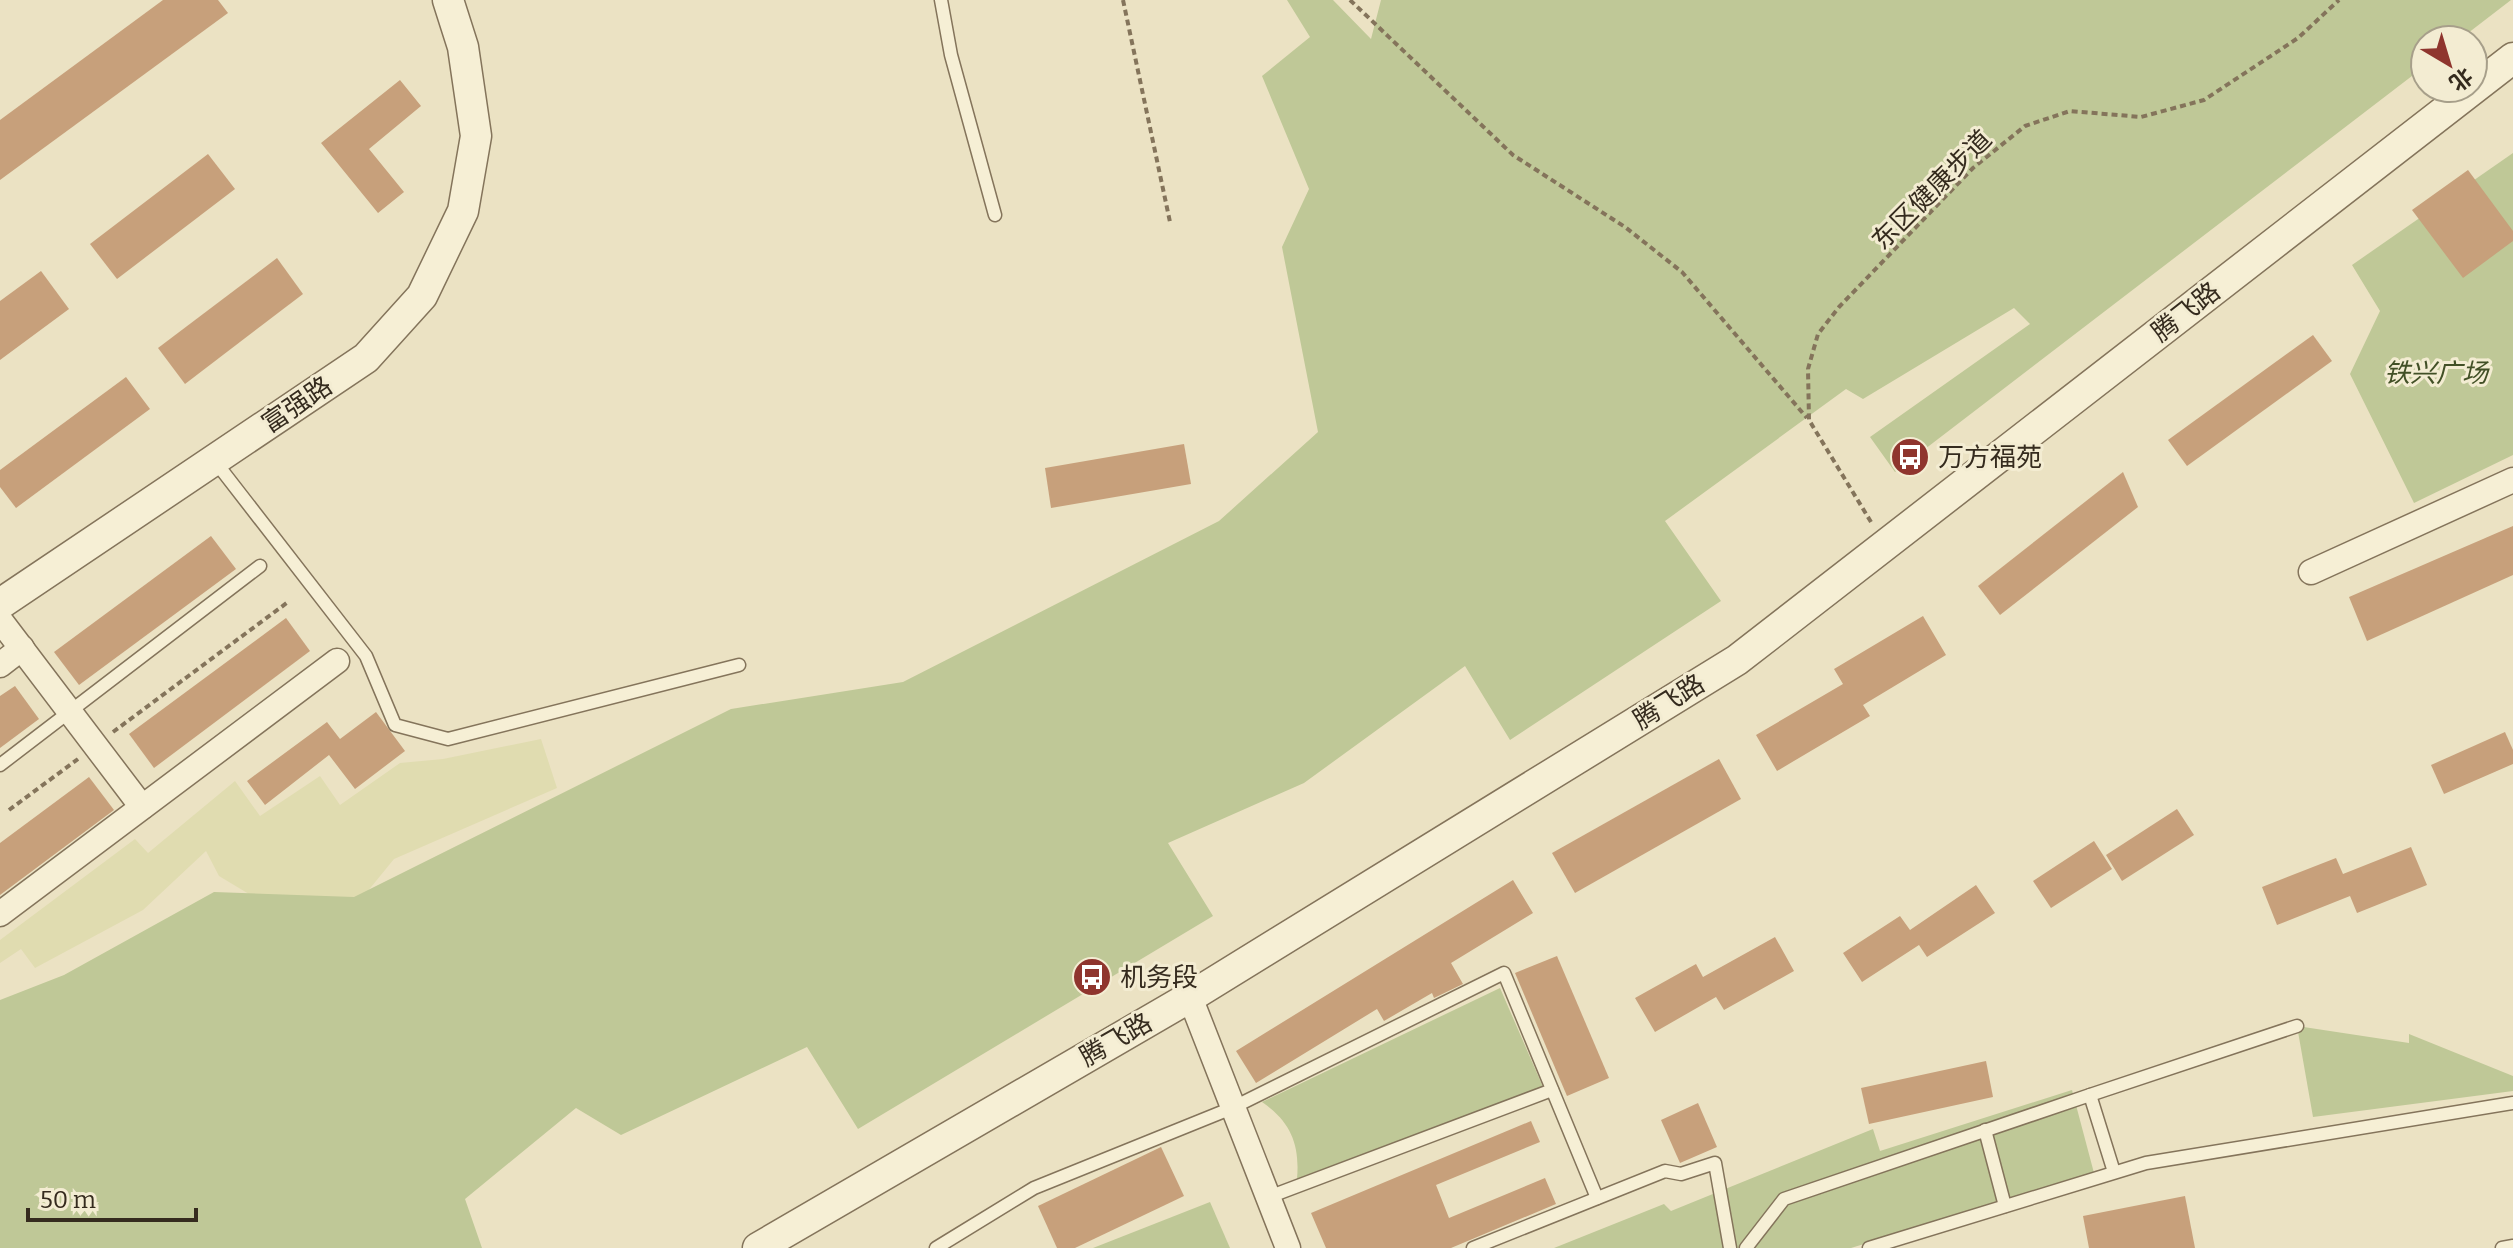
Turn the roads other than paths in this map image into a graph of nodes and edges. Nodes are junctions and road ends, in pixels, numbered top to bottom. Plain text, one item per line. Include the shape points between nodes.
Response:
1 (448, 0) edge
2 (941, 0) edge
3 (2513, 58) edge
4 (995, 215) dead end
5 (214, 460) junction
6 (2513, 480) edge
7 (260, 566) dead end
8 (2311, 572) dead end
9 (1, 605) edge
10 (22, 648) junction
11 (337, 661) dead end
12 (0, 665) edge
13 (739, 665) dead end
14 (70, 712) junction
15 (0, 765) edge
16 (142, 807) junction
17 (0, 914) edge
18 (1190, 997) junction
19 (2297, 1026) dead end
20 (1552, 1090) junction
21 (2090, 1095) junction
22 (2513, 1103) edge
23 (1232, 1108) junction
24 (1985, 1130) junction
25 (2114, 1172) junction
26 (1266, 1198) junction
27 (1597, 1198) junction
28 (2005, 1206) junction
29 (2513, 1246) edge
30 (758, 1248) edge
31 (936, 1248) edge
32 (1288, 1248) edge
33 (1473, 1248) edge
34 (1730, 1248) edge
35 (1746, 1248) edge
36 (1869, 1248) edge
37 (2502, 1248) edge

1 - 5 street, 富强路 via 463,47 476,136 463,211 422,296 366,358
2 - 4 lane
3 - 18 street, 腾飞路 via 1737,660
5 - 9 street, 富强路
5 - 13 lane via 366,656 395,725 448,739
6 - 8 street
7 - 14 lane
9 - 10 street
10 - 12 street
10 - 14 street
11 - 16 street
14 - 15 lane
14 - 16 street
16 - 17 street
18 - 23 street
18 - 30 street, 腾飞路
19 - 21 lane
20 - 23 lane via 1504,973
20 - 26 lane
20 - 27 lane
21 - 24 lane
21 - 25 lane
22 - 25 lane
23 - 26 street
23 - 31 lane via 1034,1188
24 - 28 lane
24 - 35 lane via 1784,1199
25 - 28 lane
26 - 32 street
27 - 33 lane
27 - 34 lane via 1665,1171 1681,1174 1715,1163
28 - 36 lane
29 - 37 lane

